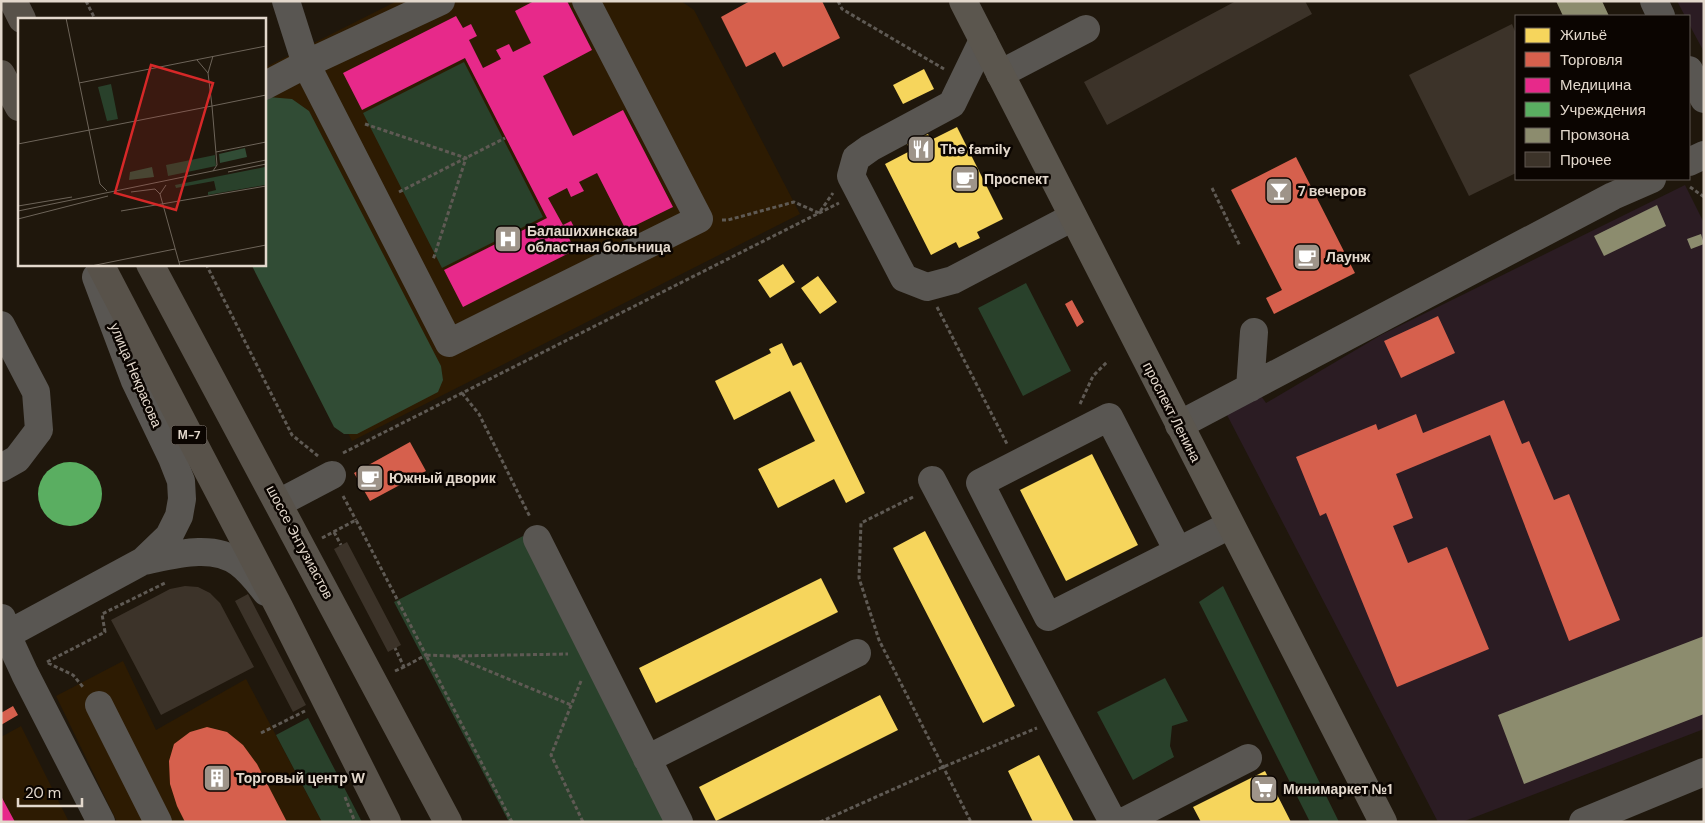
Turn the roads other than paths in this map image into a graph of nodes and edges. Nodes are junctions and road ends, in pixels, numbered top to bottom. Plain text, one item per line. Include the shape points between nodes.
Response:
1 (14, 1) edge
2 (286, 1) edge
3 (441, 1) edge
4 (586, 1) edge
5 (963, 1) edge
6 (1654, 1) edge
7 (1661, 15) edge
8 (22, 18) edge
9 (1086, 29) dead end
10 (982, 40) junction
11 (306, 64) junction
12 (1690, 72) edge
13 (1, 74) edge
14 (1000, 74) junction
15 (265, 85) edge
16 (1, 93) edge
17 (1704, 99) edge
18 (18, 105) edge
19 (18, 110) edge
20 (1704, 155) edge
21 (1690, 170) edge
22 (1650, 180) edge
23 (1073, 217) junction
24 (91, 265) edge
25 (101, 265) edge
26 (151, 265) edge
27 (1, 324) edge
28 (1254, 332) dead end
29 (1250, 388) junction
30 (1179, 425) junction
31 (331, 462) road end
32 (1, 468) edge
33 (932, 480) dead end
34 (279, 503) junction
35 (1230, 524) junction
36 (536, 539) road end
37 (1178, 551) junction
38 (143, 561) junction
39 (279, 607) junction
40 (3, 629) edge
41 (857, 653) dead end
42 (99, 705) road end
43 (1248, 758) dead end
44 (647, 759) junction
45 (1704, 772) edge
46 (1162, 813) edge
47 (150, 819) edge
48 (101, 822) edge
49 (387, 822) edge
50 (448, 822) edge
51 (679, 822) edge
52 (1113, 822) edge
53 (1124, 822) edge
54 (1383, 822) edge
55 (1584, 822) edge

1 - 8 highway
2 - 11 street
3 - 11 street
4 - 11 street via 699,218 450,343
5 - 10 main road, проспект Ленина
6 - 7 street
9 - 14 street
10 - 14 main road, проспект Ленина
10 - 23 street via 952,104 870,148 856,158 851,176 904,278 926,287 953,280
11 - 15 street
12 - 17 street
13 - 18 highway
14 - 23 main road, проспект Ленина
16 - 19 street
20 - 21 street
22 - 29 street via 1613,196
23 - 30 main road, проспект Ленина
24 - 38 street, улица Некрасова via 135,381 181,481 179,516 169,536
25 - 39 highway, М-7
26 - 34 highway, шоссе Энтузиастов
27 - 32 street via 36,392 38,430 17,459
28 - 29 street
29 - 30 street
30 - 35 main road, проспект Ленина
31 - 34 street
33 - 52 street
34 - 50 highway, шоссе Энтузиастов
35 - 37 street
35 - 54 main road, проспект Ленина
36 - 44 street
37 - 37 street via 1048,617 980,483 1109,417
38 - 39 street, улица Некрасова via 183,553 225,555 252,575
38 - 40 street, улица Некрасова
39 - 49 highway, М-7
40 - 48 street
41 - 44 street
42 - 47 street
43 - 46 street
44 - 51 street
45 - 55 street
46 - 53 street

